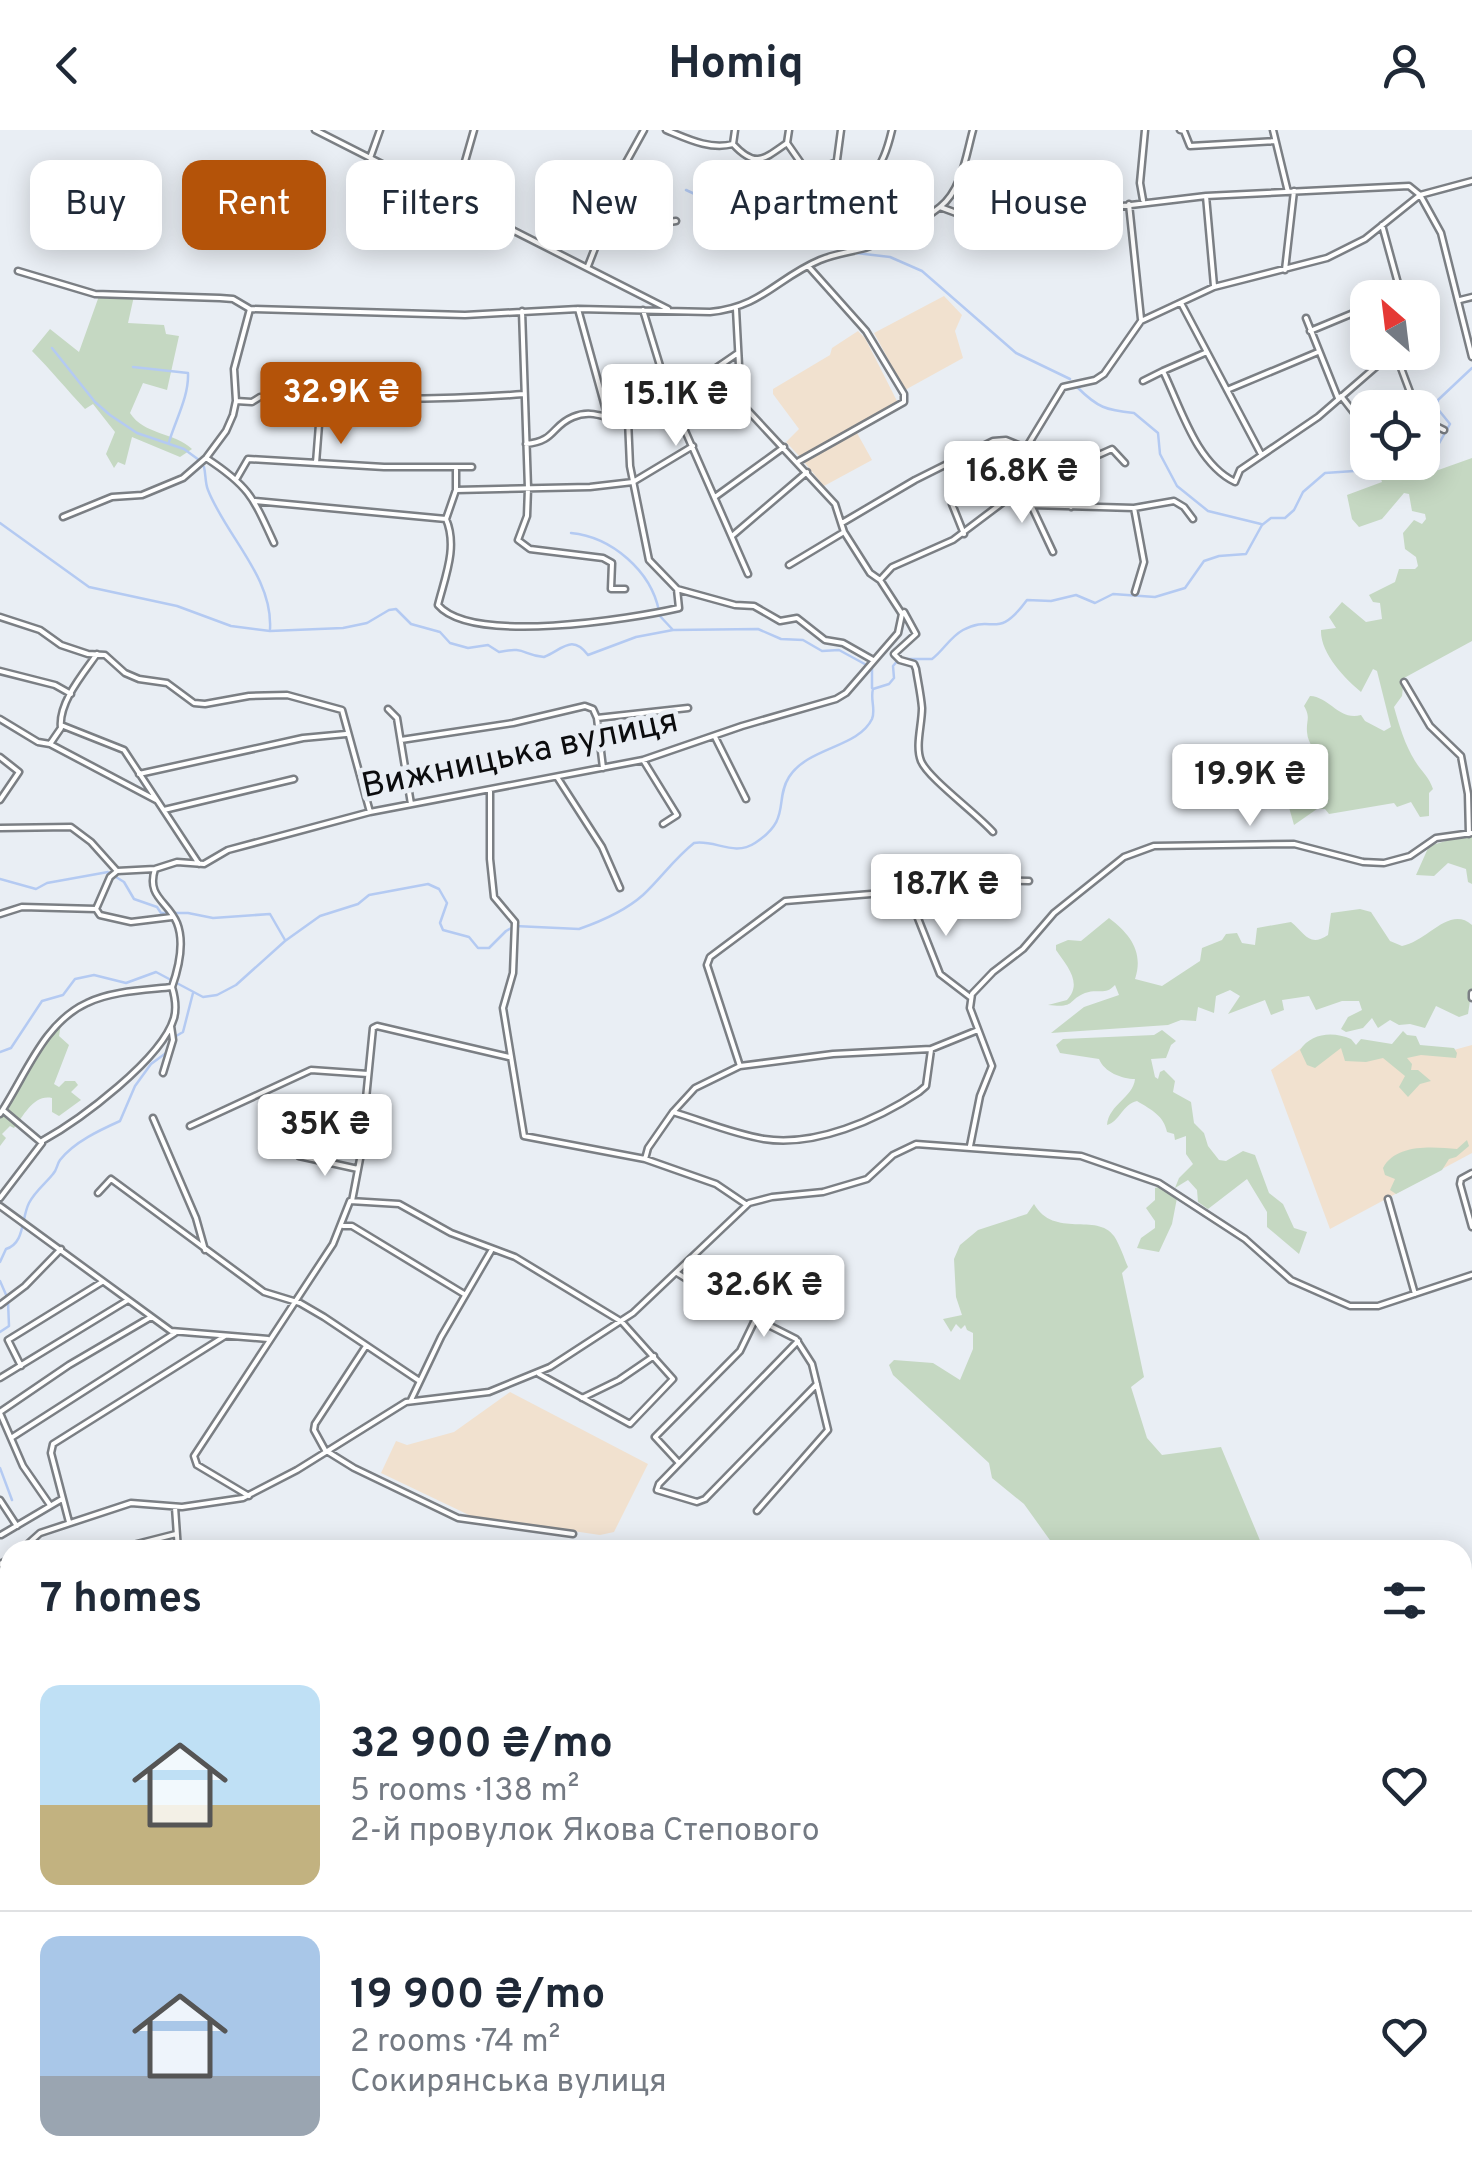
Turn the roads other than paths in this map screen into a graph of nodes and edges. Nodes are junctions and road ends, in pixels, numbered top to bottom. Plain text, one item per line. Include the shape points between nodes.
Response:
1 (315, 130) edge
2 (380, 130) edge
3 (474, 130) edge
4 (644, 130) edge
5 (666, 130) edge
6 (735, 130) edge
7 (789, 130) edge
8 (842, 130) edge
9 (892, 130) edge
10 (973, 130) edge
11 (1144, 130) edge
12 (1180, 130) edge
13 (1273, 130) edge
14 (1274, 141) junction
15 (787, 143) junction
16 (733, 144) junction
17 (370, 158) junction
18 (374, 160) edge
19 (465, 160) edge
20 (627, 160) edge
21 (799, 160) edge
22 (837, 160) edge
23 (884, 160) edge
24 (1472, 181) edge
25 (1291, 192) junction
26 (1206, 196) junction
27 (1420, 196) junction
28 (1143, 202) junction
29 (1128, 204) junction
30 (940, 208) junction
31 (934, 211) edge
32 (673, 222) edge
33 (676, 222) dead end
34 (1382, 225) junction
35 (515, 230) edge
36 (594, 250) edge
37 (854, 250) edge
38 (588, 266) junction
39 (808, 266) junction
40 (18, 270) dead end
41 (1285, 270) junction
42 (1397, 280) edge
43 (1214, 287) junction
44 (1472, 297) edge
45 (1460, 300) junction
46 (1181, 304) junction
47 (250, 309) junction
48 (578, 309) junction
49 (736, 309) junction
50 (522, 310) junction
51 (643, 310) junction
52 (671, 310) junction
53 (1350, 314) edge
54 (1306, 318) dead end
55 (1141, 321) junction
56 (1310, 332) junction
57 (1206, 352) junction
58 (1318, 352) junction
59 (738, 353) junction
60 (1472, 357) edge
61 (1376, 370) edge
62 (1164, 371) junction
63 (1143, 382) dead end
64 (1227, 390) junction
65 (524, 394) junction
66 (671, 396) junction
67 (1339, 397) junction
68 (322, 399) junction
69 (236, 401) junction
70 (1350, 409) edge
71 (607, 414) junction
72 (628, 420) junction
73 (1440, 428) edge
74 (1444, 430) dead end
75 (526, 444) junction
76 (693, 446) junction
77 (784, 447) junction
78 (1026, 448) junction
79 (1262, 455) junction
80 (206, 458) junction
81 (798, 462) junction
82 (316, 463) junction
83 (1125, 463) dead end
84 (472, 467) dead end
85 (456, 468) junction
86 (808, 472) junction
87 (237, 478) junction
88 (633, 482) junction
89 (1016, 485) junction
90 (528, 488) junction
91 (456, 490) junction
92 (968, 495) dead end
93 (715, 497) junction
94 (255, 501) junction
95 (1031, 505) junction
96 (1071, 507) junction
97 (1134, 508) junction
98 (63, 518) dead end
99 (446, 519) junction
100 (1193, 519) dead end
101 (842, 523) junction
102 (844, 532) junction
103 (964, 534) junction
104 (732, 536) junction
105 (274, 543) dead end
106 (1053, 552) dead end
107 (789, 565) dead end
108 (748, 574) dead end
109 (880, 580) junction
110 (625, 589) dead end
111 (677, 589) junction
112 (1135, 592) dead end
113 (899, 607) junction
114 (0, 617) edge
115 (97, 654) junction
116 (872, 661) junction
117 (0, 672) edge
118 (1404, 682) dead end
119 (71, 694) junction
120 (688, 708) dead end
121 (388, 709) dead end
122 (596, 718) junction
123 (0, 719) edge
124 (61, 725) junction
125 (346, 734) junction
126 (715, 736) junction
127 (401, 740) junction
128 (50, 744) junction
129 (1472, 752) edge
130 (0, 756) edge
131 (1462, 756) junction
132 (643, 760) junction
133 (604, 768) junction
134 (139, 774) junction
135 (556, 777) junction
136 (294, 779) dead end
137 (490, 790) junction
138 (0, 800) edge
139 (156, 800) junction
140 (746, 800) dead end
141 (411, 804) junction
142 (164, 810) junction
143 (370, 812) junction
144 (662, 824) dead end
145 (0, 828) edge
146 (993, 832) dead end
147 (1470, 834) edge
148 (199, 864) junction
149 (155, 869) junction
150 (113, 874) junction
151 (1029, 881) dead end
152 (620, 888) dead end
153 (908, 891) junction
154 (96, 909) junction
155 (0, 914) edge
156 (172, 914) junction
157 (174, 982) junction
158 (970, 997) junction
159 (171, 1026) junction
160 (979, 1029) junction
161 (932, 1049) junction
162 (512, 1058) junction
163 (740, 1066) junction
164 (164, 1073) dead end
165 (369, 1074) junction
166 (364, 1109) junction
167 (1, 1112) edge
168 (673, 1112) junction
169 (153, 1118) dead end
170 (284, 1120) dead end
171 (190, 1126) dead end
172 (42, 1141) junction
173 (970, 1146) junction
174 (300, 1156) dead end
175 (645, 1159) junction
176 (358, 1169) junction
177 (1472, 1173) edge
178 (98, 1193) dead end
179 (0, 1198) edge
180 (1388, 1199) dead end
181 (352, 1201) junction
182 (747, 1204) junction
183 (0, 1206) edge
184 (343, 1226) junction
185 (1472, 1227) edge
186 (60, 1249) junction
187 (205, 1250) junction
188 (492, 1250) junction
189 (677, 1273) junction
190 (1472, 1274) edge
191 (103, 1280) junction
192 (1415, 1294) junction
193 (466, 1295) junction
194 (128, 1300) junction
195 (295, 1302) junction
196 (2, 1304) edge
197 (151, 1316) junction
198 (756, 1318) junction
199 (622, 1322) junction
200 (176, 1332) junction
201 (226, 1336) junction
202 (268, 1339) junction
203 (798, 1341) junction
204 (366, 1346) junction
205 (654, 1356) junction
206 (21, 1366) junction
207 (537, 1372) junction
208 (0, 1378) edge
209 (418, 1380) junction
210 (817, 1384) junction
211 (582, 1398) junction
212 (411, 1400) junction
213 (0, 1412) edge
214 (11, 1438) junction
215 (327, 1452) junction
216 (679, 1463) junction
217 (250, 1496) junction
218 (62, 1499) junction
219 (0, 1500) edge
220 (50, 1505) junction
221 (175, 1507) junction
222 (757, 1511) dead end
223 (69, 1522) junction
224 (18, 1526) junction
225 (176, 1534) junction
226 (574, 1534) dead end
227 (1, 1535) edge
228 (32, 1540) edge
229 (152, 1540) edge
230 (177, 1540) edge

1 - 17 street
2 - 17 street
3 - 19 street
4 - 20 street
5 - 16 street via 702,144
6 - 16 street
7 - 15 street
8 - 22 street
9 - 23 street
10 - 30 street via 961,175
11 - 28 street
12 - 14 street via 1190,146
13 - 14 street
14 - 25 street
15 - 16 street via 756,160
15 - 21 street
17 - 18 street
24 - 27 street
25 - 26 street
25 - 27 street via 1403,186
25 - 41 street
26 - 28 street
26 - 43 street
27 - 34 street
27 - 45 street via 1438,224
28 - 29 street
29 - 30 street via 1039,216
29 - 55 street
30 - 31 street
32 - 33 street
34 - 41 street via 1346,250
34 - 42 street
35 - 38 street
36 - 38 street
37 - 39 street
38 - 52 street
39 - 49 street
39 - 81 street via 866,331 904,402
40 - 47 street via 95,294 233,299
41 - 43 street
43 - 46 street
44 - 45 street
45 - 60 street
46 - 55 street
46 - 57 street
47 - 50 street via 465,315
47 - 69 street via 234,369
48 - 50 street
48 - 51 street
48 - 71 street
49 - 52 street
49 - 59 street
50 - 65 street
51 - 52 street
51 - 66 street
53 - 56 street
54 - 56 street
55 - 78 street via 1104,374 1062,387
56 - 58 street
57 - 62 street
57 - 64 street
58 - 64 street
58 - 67 street
59 - 66 street
59 - 77 street via 741,403
61 - 67 street
62 - 63 street
62 - 79 street via 1212,466 1235,482
64 - 79 street
65 - 68 street
65 - 75 street
66 - 72 street
66 - 76 street
67 - 70 street
67 - 79 street
68 - 69 street
68 - 82 street
69 - 80 street via 226,432
71 - 72 street
71 - 75 street via 574,416 544,442
72 - 88 street
73 - 74 street
75 - 90 street
76 - 88 street
76 - 93 street
77 - 81 street
77 - 93 street
78 - 89 street
78 - 101 street via 993,441
80 - 87 street
80 - 98 street via 155,490
81 - 86 street
82 - 85 street
82 - 87 street via 248,459
83 - 96 street via 1112,450 1067,469
84 - 85 street
85 - 91 street
86 - 101 street
86 - 104 street
87 - 94 street
88 - 90 street
88 - 111 street via 649,560
89 - 95 street
89 - 103 street
90 - 91 street
90 - 110 street via 518,540 530,549 603,558 612,563 611,589
91 - 99 street
92 - 103 street via 952,504
93 - 104 street
94 - 99 street
94 - 105 street
95 - 96 street
95 - 106 street
96 - 97 street
97 - 100 street via 1174,501
97 - 112 street via 1144,562
99 - 111 street via 450,554 438,605 478,623 562,626 629,617 678,608
101 - 102 street
102 - 107 street
102 - 109 street
103 - 109 street via 892,567
104 - 108 street
109 - 113 street
111 - 116 street via 754,606 780,621 798,618 824,640
113 - 116 street, Вижницька вулиця via 898,633
113 - 146 street via 916,634 896,650 898,659 916,669 920,760 930,777
114 - 115 street
115 - 119 street
115 - 125 street via 139,679 167,683 194,703 269,694 333,706 342,710
116 - 126 street, Вижницька вулиця via 836,699
117 - 119 street
118 - 131 street via 1430,726
119 - 124 street
120 - 122 street
121 - 127 street
122 - 127 street via 585,706
122 - 133 street
123 - 128 street
124 - 128 street
124 - 134 street via 124,750
125 - 134 street
125 - 143 street
126 - 132 street, Вижницька вулиця
126 - 140 street
127 - 141 street
128 - 139 street
129 - 131 street
130 - 138 street via 18,772
131 - 147 street
132 - 133 street, Вижницька вулиця
132 - 144 street via 677,815
133 - 135 street, Вижницька вулиця
134 - 139 street
135 - 137 street, Вижницька вулиця
135 - 152 street
136 - 142 street
137 - 141 street, Вижницька вулиця
137 - 162 street via 494,898 515,922 504,1008
139 - 142 street
141 - 143 street, Вижницька вулиця
142 - 148 street
143 - 148 street, Вижницька вулиця
145 - 150 street via 71,827
147 - 158 street via 1436,838 1410,856 1380,864 1294,844 1154,846 1124,857 1054,914
148 - 149 street, Вижницька вулиця
149 - 150 street, Вижницька вулиця
149 - 156 street via 152,889
150 - 154 street
151 - 153 street
153 - 158 street via 940,974
153 - 163 street via 785,901 710,957
154 - 155 street via 22,907
154 - 156 street via 131,922
156 - 157 street via 181,943
157 - 159 street
157 - 167 street via 107,996 66,1016
158 - 160 street
159 - 164 street
159 - 172 street via 99,1105
160 - 161 street
160 - 173 street via 992,1066
161 - 163 street
161 - 168 street via 919,1092 817,1136 766,1139
162 - 165 street via 377,1026
162 - 175 street via 524,1136
163 - 168 street via 695,1088
165 - 166 street
165 - 171 street via 311,1070
166 - 170 street via 344,1105
166 - 176 street
167 - 172 street
168 - 175 street
169 - 187 street
172 - 179 street
173 - 182 street via 913,1145 867,1179
173 - 192 street via 1082,1156 1162,1184 1245,1238 1292,1280 1342,1303 1371,1308
174 - 176 street
175 - 182 street via 716,1184
176 - 181 street
177 - 185 street via 1460,1184
178 - 187 street via 112,1179
180 - 192 street
181 - 184 street
181 - 188 street via 399,1204
182 - 189 street
183 - 186 street
184 - 193 street
184 - 195 street
186 - 191 street
186 - 196 street
187 - 195 street via 267,1294
188 - 193 street
188 - 199 street via 516,1257
189 - 198 street
189 - 199 street
190 - 192 street
191 - 194 street
191 - 206 street via 8,1340
193 - 209 street
194 - 197 street
194 - 206 street
195 - 202 street
195 - 204 street
197 - 200 street
197 - 213 street
198 - 203 street
198 - 216 street via 738,1352 655,1438
199 - 205 street
199 - 207 street
200 - 201 street
200 - 214 street
201 - 202 street
201 - 218 street via 53,1444
202 - 217 street via 193,1458
203 - 210 street
203 - 216 street
204 - 209 street
204 - 215 street via 316,1423
205 - 211 street
205 - 211 street via 671,1384 631,1424
206 - 208 street
207 - 211 street
207 - 212 street via 489,1392
209 - 212 street
210 - 216 street via 702,1501 657,1490
210 - 222 street via 828,1430
212 - 215 street
213 - 214 street
214 - 220 street
215 - 217 street
215 - 226 street via 463,1519
217 - 221 street
218 - 220 street
218 - 223 street
219 - 224 street
220 - 224 street
221 - 223 street via 136,1502
221 - 225 street
223 - 228 street
224 - 227 street
225 - 229 street
225 - 230 street

